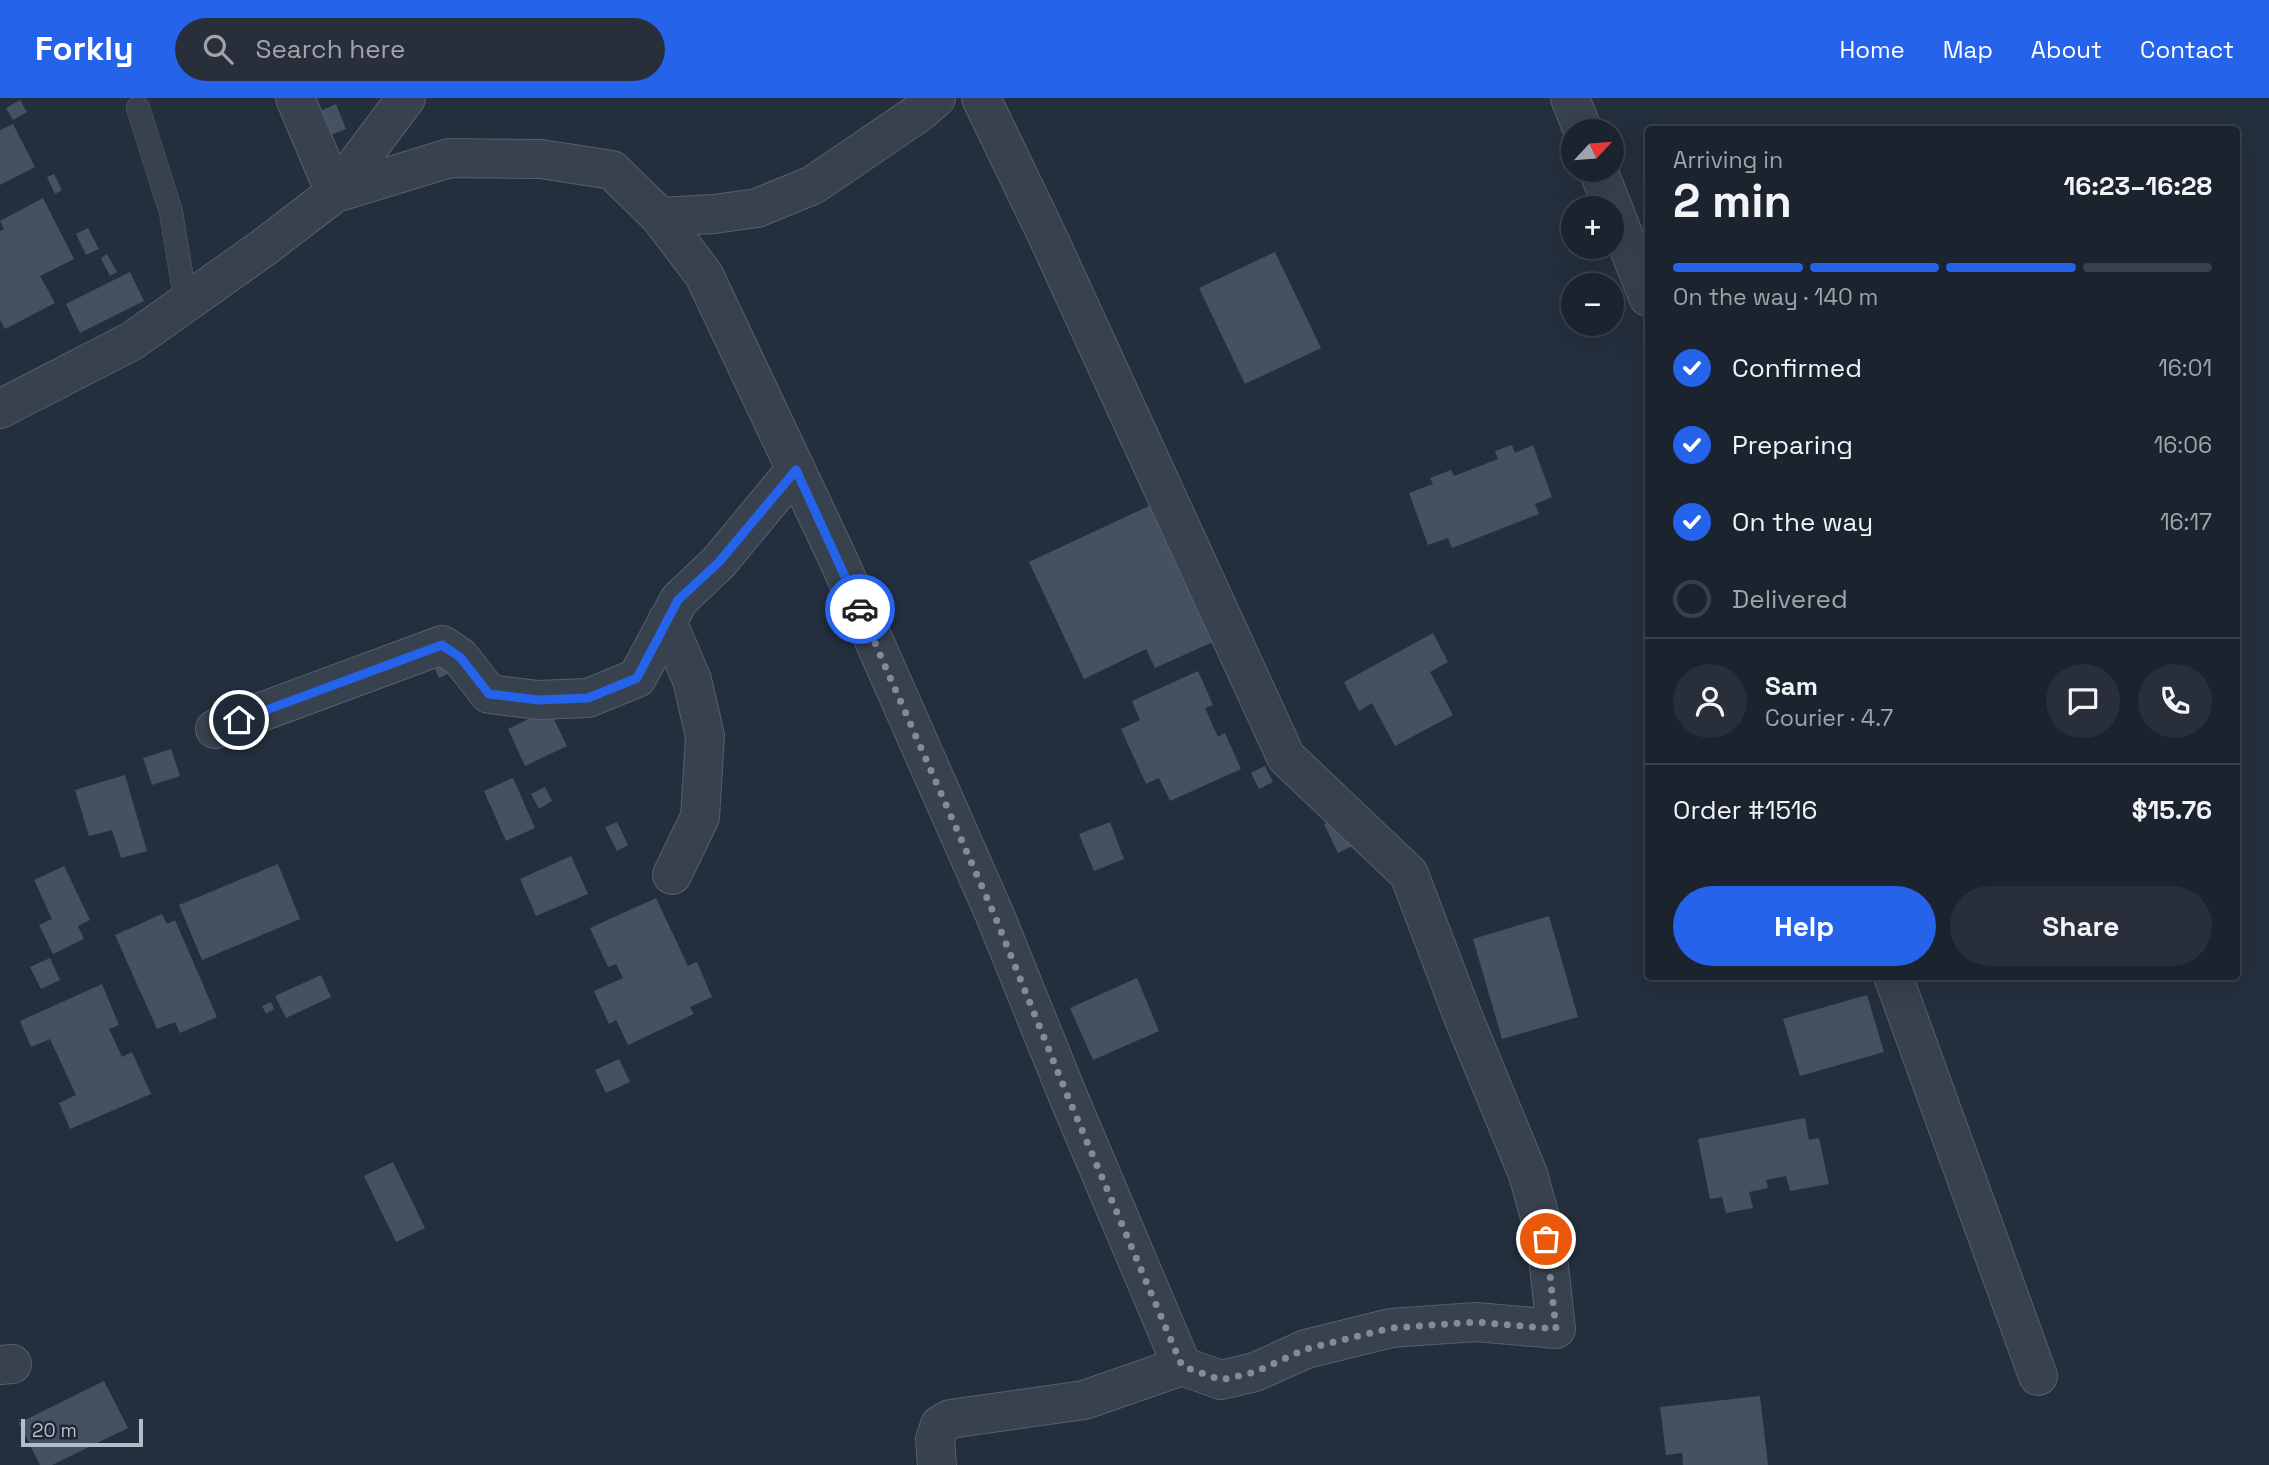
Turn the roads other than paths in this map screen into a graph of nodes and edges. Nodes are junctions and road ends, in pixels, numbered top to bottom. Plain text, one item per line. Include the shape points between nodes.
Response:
1 (295, 98) edge
2 (406, 98) edge
3 (936, 98) edge
4 (981, 98) edge
5 (1570, 98) edge
6 (138, 108) dead end
7 (1578, 119) edge
8 (1603, 182) edge
9 (335, 193) junction
10 (660, 217) junction
11 (1645, 289) edge
12 (186, 303) junction
13 (0, 409) edge
14 (796, 470) junction
15 (667, 621) junction
16 (215, 729) dead end
17 (672, 875) dead end
18 (1894, 980) edge
19 (1182, 1366) junction
20 (2038, 1376) dead end
21 (937, 1465) edge

1 - 9 street
2 - 9 street
3 - 10 street via 813,185 757,208
4 - 19 street via 1286,757 1409,874 1528,1174 1546,1239 1556,1329 1476,1322 1391,1328 1306,1349 1255,1372 1221,1380
5 - 7 street
6 - 12 lane via 171,212
8 - 11 street
9 - 10 street via 450,158 541,159 612,170
9 - 12 street
10 - 14 street via 704,275
12 - 13 street via 132,341
14 - 15 street via 719,562 678,600
14 - 19 street via 994,914
15 - 16 street via 637,678 588,698 538,700 489,694 460,657 442,645
15 - 17 street via 692,680 705,736 700,817
18 - 20 street
19 - 21 street via 1084,1400 950,1419 940,1425 935,1438

